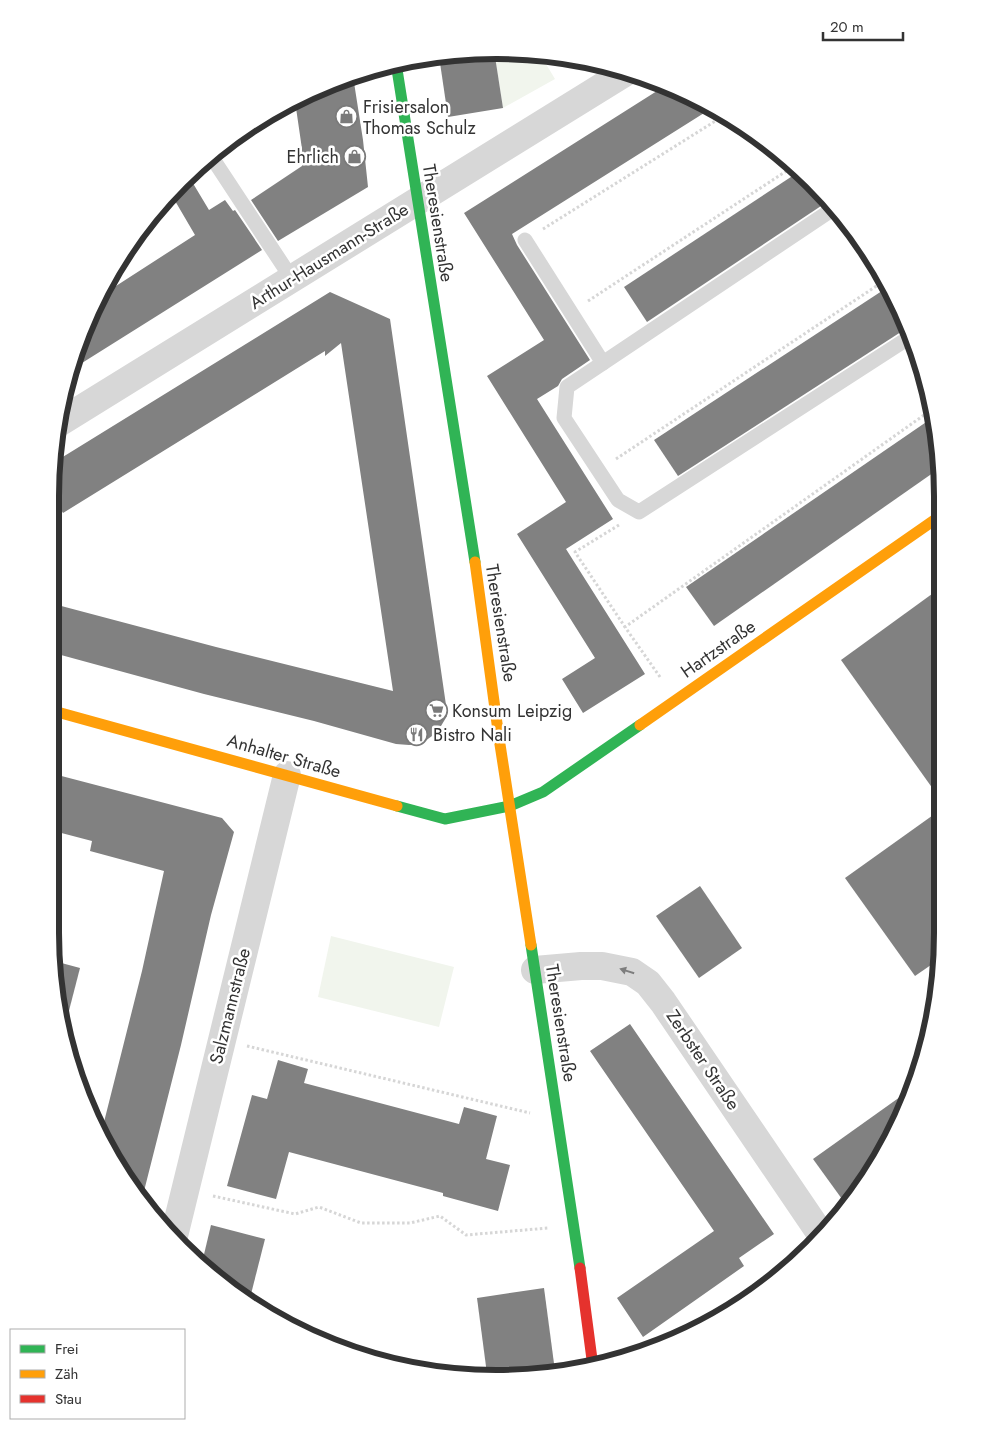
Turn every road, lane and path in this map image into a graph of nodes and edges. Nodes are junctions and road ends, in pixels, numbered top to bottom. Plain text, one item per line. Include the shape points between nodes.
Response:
1 (397, 70) edge
2 (619, 77) edge
3 (718, 119) edge
4 (215, 162) edge
5 (788, 170) edge
6 (417, 201) junction
7 (829, 212) edge
8 (525, 240) joint
9 (292, 279) junction
10 (880, 285) edge
11 (571, 312) junction
12 (905, 340) edge
13 (602, 363) junction
14 (926, 413) edge
15 (66, 419) edge
16 (599, 471) junction
17 (639, 512) junction
18 (934, 520) edge
19 (625, 627) junction
20 (676, 700) junction
21 (59, 712) edge
22 (287, 775) junction
23 (510, 806) junction
24 (535, 970) junction
25 (222, 1040) junction
26 (558, 1120) junction
27 (185, 1190) junction
28 (574, 1225) junction
29 (175, 1230) edge
30 (818, 1230) edge
31 (592, 1360) edge

1 - 6 main road, Theresienstraße
2 - 6 street, Arthur-Hausmann-Straße
3 - 8 path
4 - 9 lane
5 - 11 path
6 - 9 street, Arthur-Hausmann-Straße
6 - 23 main road, Theresienstraße
7 - 13 lane
8 - 11 lane
9 - 15 street, Arthur-Hausmann-Straße
10 - 16 path
11 - 13 lane
12 - 17 lane
13 - 16 lane via 568,387 564,418
14 - 19 path
16 - 17 lane via 618,500
17 - 19 path via 575,552
18 - 20 main road, Hartzstraße
19 - 20 path
20 - 23 main road, Hartzstraße via 543,792
21 - 22 main road, Anhalter Straße
22 - 23 main road, Anhalter Straße via 445,819
22 - 25 street, Salzmannstraße
23 - 24 main road, Theresienstraße
24 - 26 main road, Theresienstraße
30 -> 24 street, Zerbster Straße via 648,983 632,972 602,966
25 - 26 path
25 - 27 street, Salzmannstraße
26 - 28 main road, Theresienstraße
27 - 28 path via 295,1214 319,1207 361,1223 410,1223 440,1216 466,1235
27 - 29 street, Salzmannstraße
28 - 31 main road, Theresienstraße

